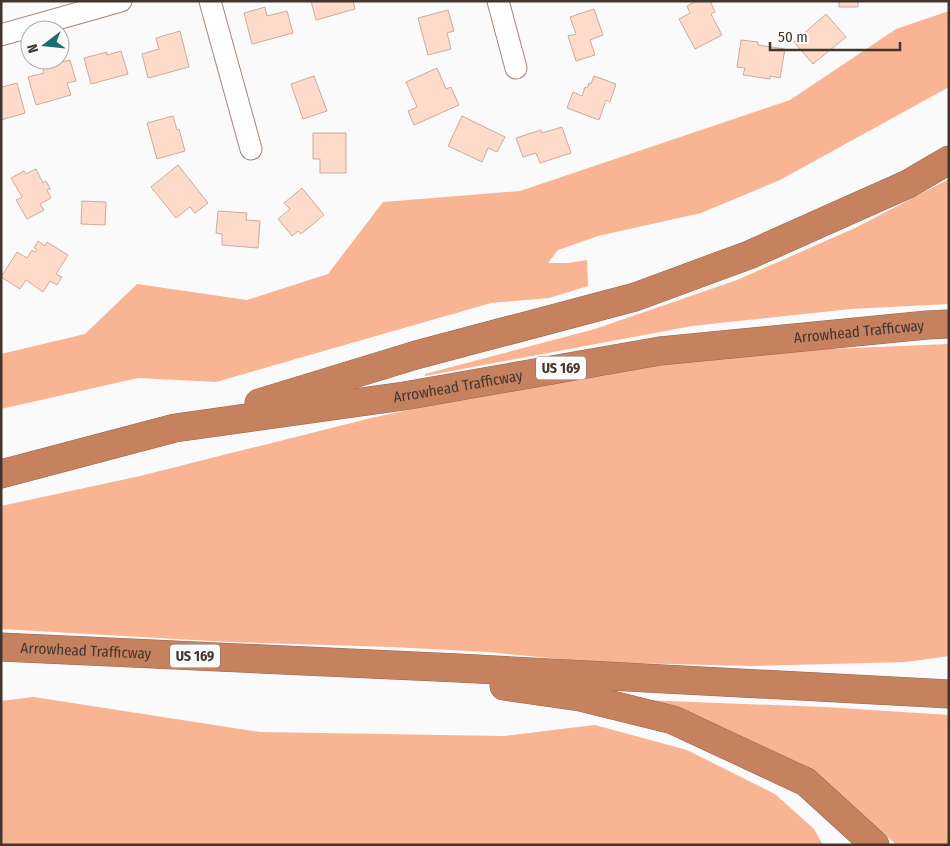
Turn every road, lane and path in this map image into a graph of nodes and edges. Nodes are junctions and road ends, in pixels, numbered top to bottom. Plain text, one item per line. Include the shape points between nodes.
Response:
1 (121, 1) edge
2 (210, 1) edge
3 (498, 1) edge
4 (1, 35) edge
5 (516, 68) dead end
6 (252, 149) dead end
7 (949, 160) edge
8 (949, 324) edge
9 (175, 428) junction
10 (1, 474) edge
11 (1, 646) edge
12 (458, 668) junction
13 (949, 678) edge
14 (897, 691) junction
15 (949, 694) edge
16 (875, 845) edge

1 - 4 street
2 - 6 street
3 - 5 street
7 - 9 highway via 908,184 836,217 749,254 635,296 416,355
8 - 9 highway, Arrowhead Trafficway / US 169 via 660,351 404,396
9 - 10 highway, Arrowhead Trafficway / US 169
11 - 12 highway, Arrowhead Trafficway / US 169
12 - 14 highway, Arrowhead Trafficway / US 169
12 - 16 highway via 506,687 580,697 672,720 806,782
13 - 14 highway
14 - 15 highway, Arrowhead Trafficway / US 169

